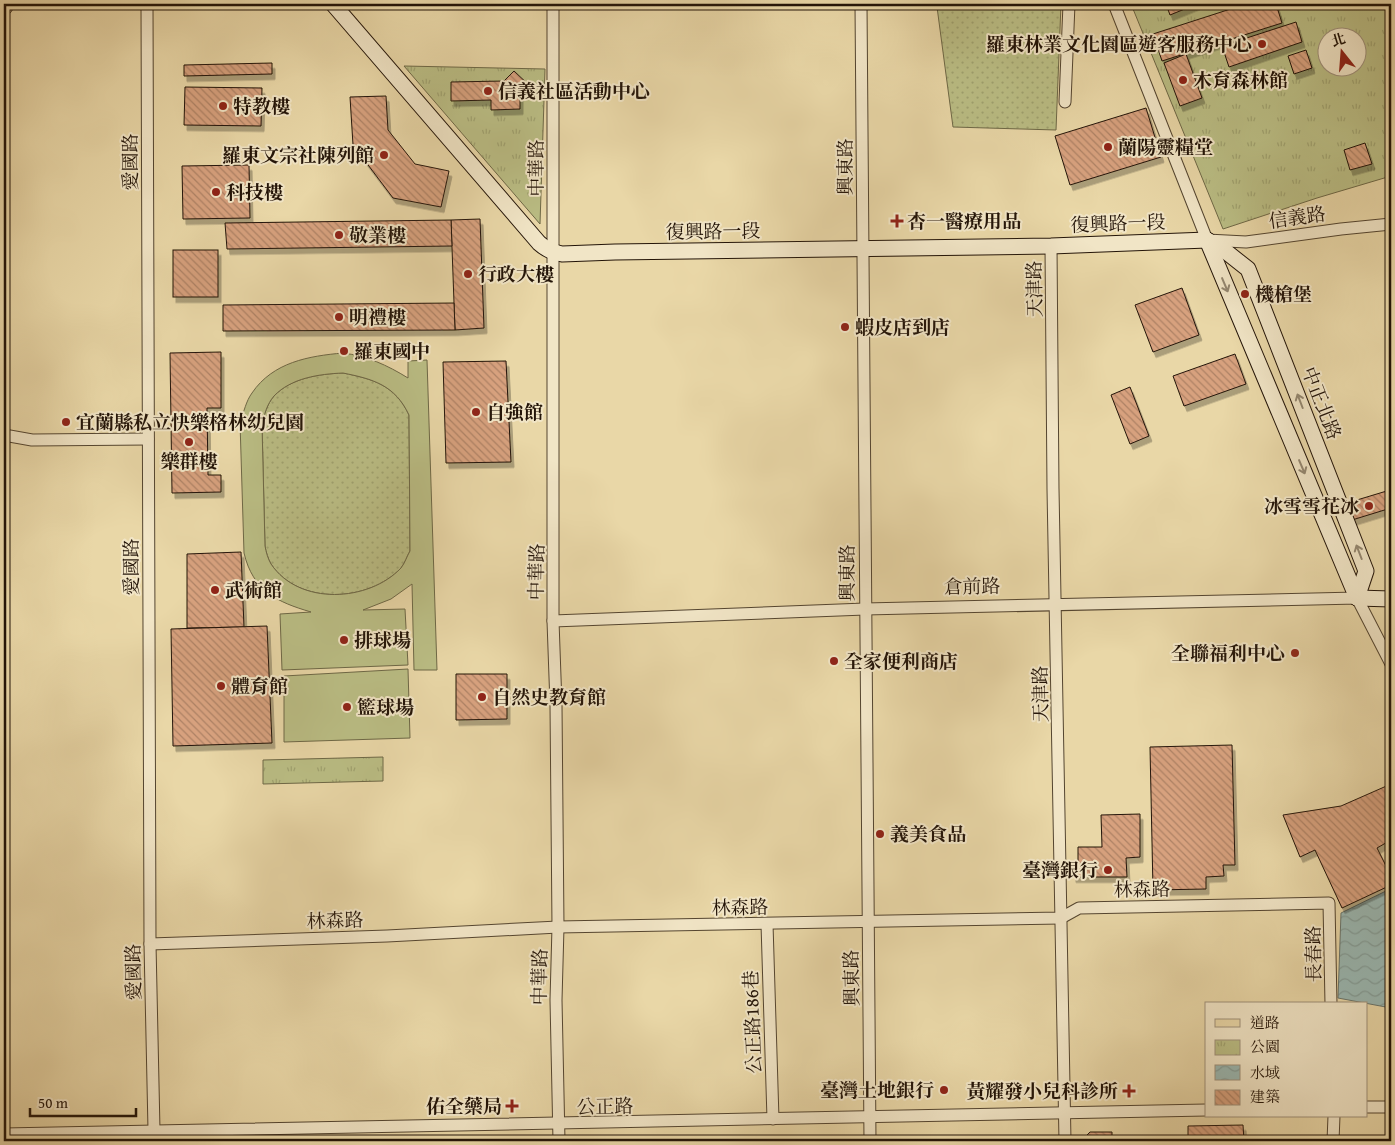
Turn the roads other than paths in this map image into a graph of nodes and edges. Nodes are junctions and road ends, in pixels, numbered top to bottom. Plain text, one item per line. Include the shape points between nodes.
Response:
1 (147, 4) edge
2 (333, 4) edge
3 (553, 4) edge
4 (861, 4) edge
5 (1069, 4) edge
6 (1114, 4) edge
7 (1065, 102) dead end
8 (1391, 224) edge
9 (1207, 240) junction
10 (1051, 246) junction
11 (862, 248) junction
12 (554, 253) junction
13 (4, 435) edge
14 (148, 438) junction
15 (1357, 598) junction
16 (1391, 599) edge
17 (1056, 605) junction
18 (865, 609) junction
19 (553, 621) junction
20 (1391, 664) edge
21 (1329, 903) joint
22 (1061, 918) junction
23 (868, 921) junction
24 (767, 924) junction
25 (558, 927) junction
26 (150, 944) junction
27 (1331, 1002) edge
28 (1368, 1107) edge
29 (1391, 1107) edge
30 (1205, 1110) edge
31 (1064, 1113) junction
32 (870, 1118) junction
33 (1334, 1118) edge
34 (773, 1120) junction
35 (559, 1124) junction
36 (154, 1130) junction
37 (4, 1134) edge
38 (255, 1136) edge
39 (559, 1141) edge
40 (870, 1141) edge
41 (1065, 1141) edge
42 (1333, 1141) edge

1 - 14 street, 愛國路
2 - 12 main road via 539,243
3 - 12 street, 中華路
4 - 11 street, 興東路
5 - 7 street
6 - 9 street
8 - 9 street, 信義路 via 1246,242
9 - 10 main road, 復興路一段
9 -> 15 main road
15 -> 9 main road, 中正北路 via 1366,571 1248,269
10 - 11 main road, 復興路一段
10 - 17 street, 天津路
11 - 12 main road, 復興路一段
11 - 18 street, 興東路
12 - 19 street, 中華路
13 - 14 street via 32,440
14 - 26 street, 愛國路
15 - 16 main road, 倉前路
15 - 17 street, 倉前路
15 - 20 street
17 - 18 street, 倉前路
17 - 22 street, 天津路
18 - 19 street, 倉前路
18 - 23 street, 興東路
19 - 25 street, 中華路
21 - 22 street, 林森路 via 1079,908
21 - 27 street, 長春路
22 - 23 street, 林森路
22 - 31 street, 天津路
23 - 24 street, 林森路
23 - 32 street, 興東路
24 - 25 street, 林森路
24 - 34 street, 公正路186巷
25 - 26 street, 林森路
25 - 35 street, 中華路
26 - 36 street, 愛國路
28 - 29 street
30 - 31 street, 公正路
31 - 32 street, 公正路
31 - 41 street, 天津路
32 - 34 street, 公正路
32 - 40 street, 興東路
33 - 42 street
34 - 35 street, 公正路
35 - 38 street, 公正路
35 - 39 street, 中華路
36 - 37 street, 公正路
36 - 38 street, 公正路

